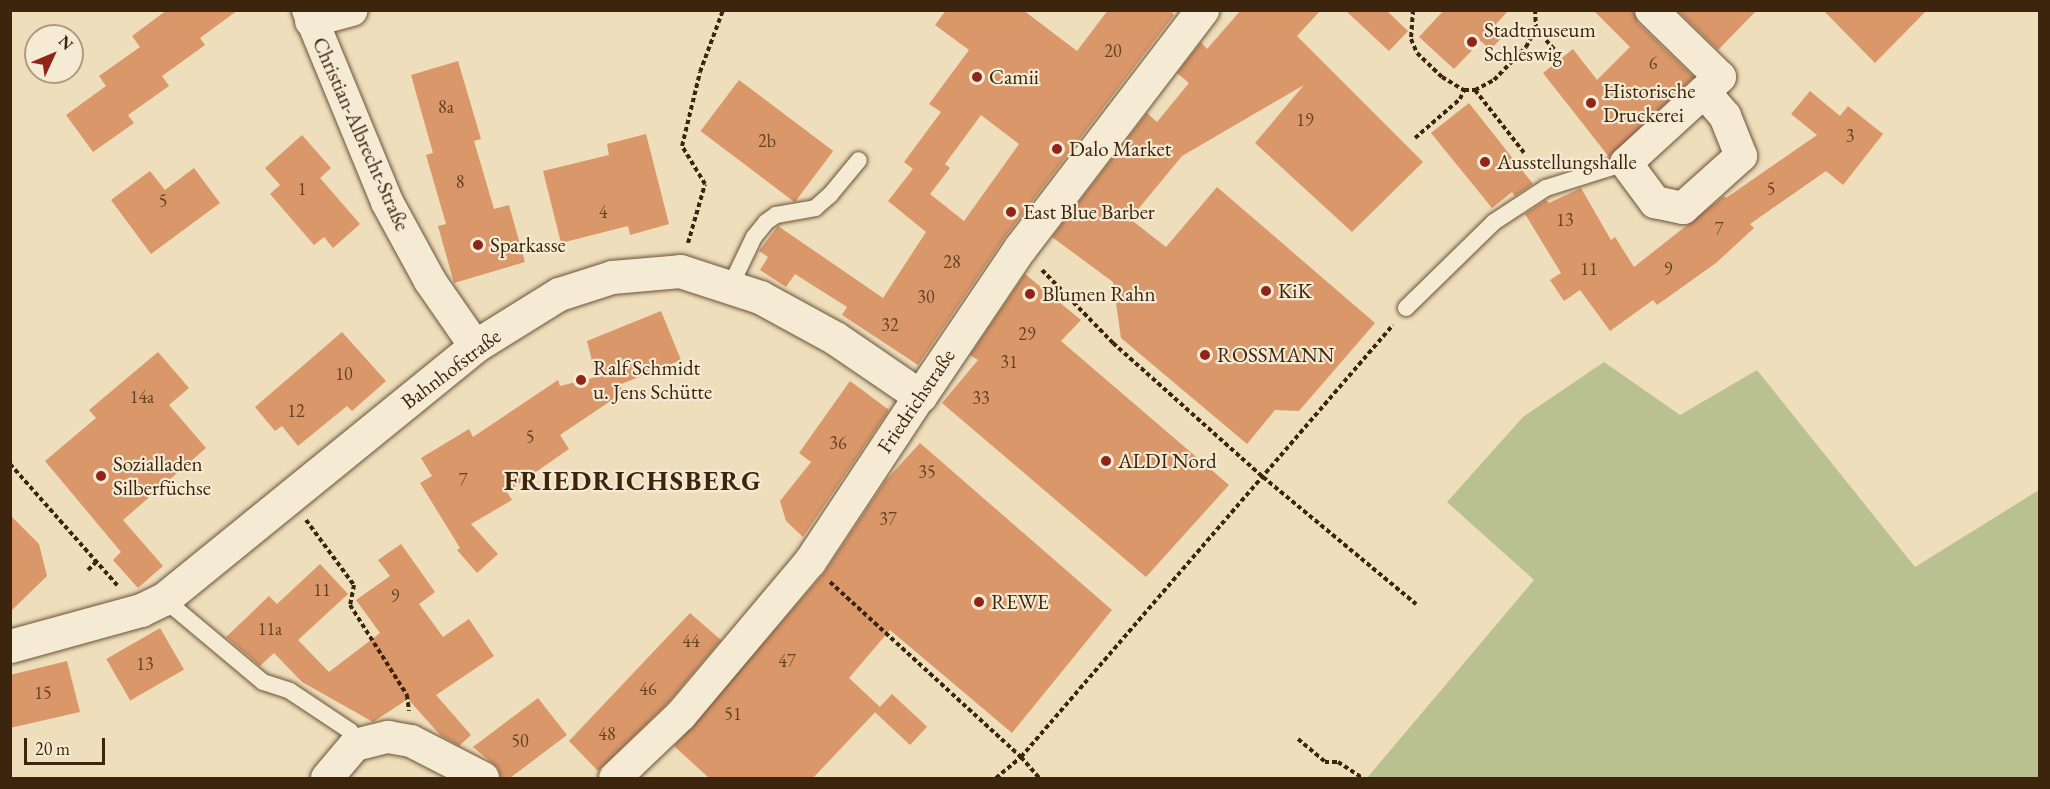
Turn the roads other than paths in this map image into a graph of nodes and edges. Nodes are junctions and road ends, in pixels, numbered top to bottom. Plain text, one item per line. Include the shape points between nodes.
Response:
1 (352, 10) edge
2 (1202, 10) edge
3 (1650, 10) edge
4 (310, 16) edge
5 (1704, 92) junction
6 (859, 160) dead end
7 (1626, 163) junction
8 (730, 287) junction
9 (1406, 308) road end
10 (475, 346) junction
11 (920, 396) junction
12 (164, 599) junction
13 (10, 646) edge
14 (360, 744) junction
15 (327, 778) edge
16 (483, 778) edge
17 (615, 778) edge

1 - 4 street
2 - 11 street, Friedrichstraße via 1020,248
3 - 5 street via 1720,77
4 - 10 street, Christian-Albrecht-Straße via 387,202 430,281
5 - 7 street
5 - 7 street via 1725,116 1741,156 1683,208 1654,202
6 - 8 lane via 815,208 776,215 766,222 754,237
7 - 9 lane via 1546,188 1485,230
8 - 10 street, Bahnhofstraße via 680,271 612,277 559,294
8 - 11 street, Bahnhofstraße via 760,297 835,338
10 - 12 street, Bahnhofstraße
11 - 17 street, Friedrichstraße via 810,562 681,715
12 - 13 street, Bahnhofstraße via 141,610
12 - 14 lane via 263,682 290,691 350,730
14 - 15 street
14 - 16 street via 388,737 411,741

